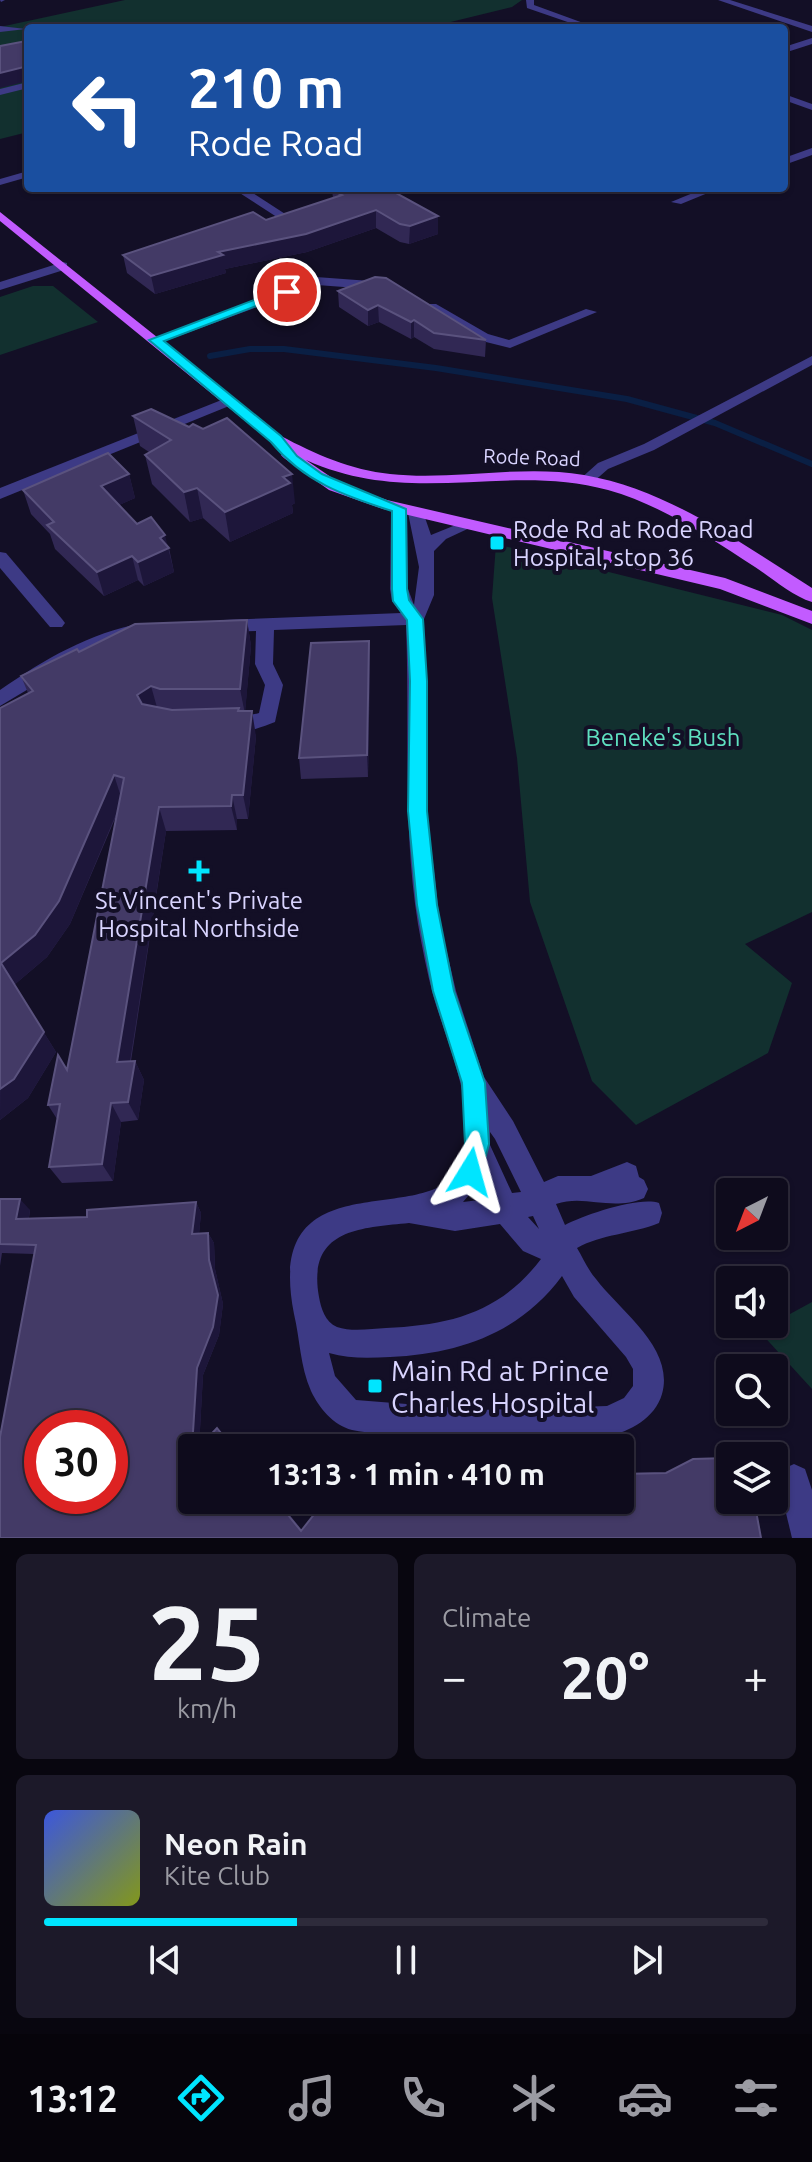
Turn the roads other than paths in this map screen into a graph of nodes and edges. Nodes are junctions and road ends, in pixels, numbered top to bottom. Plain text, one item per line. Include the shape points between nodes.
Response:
1 (722, 0) edge
2 (529, 1) edge
3 (575, 22) junction
4 (568, 24) edge
5 (581, 24) edge
6 (0, 29) edge
7 (22, 29) dead end
8 (812, 29) edge
9 (812, 41) edge
10 (788, 49) edge
11 (24, 86) edge
12 (0, 92) edge
13 (788, 98) edge
14 (812, 107) edge
15 (812, 151) edge
16 (788, 160) edge
17 (24, 175) edge
18 (0, 182) edge
19 (243, 192) edge
20 (704, 192) edge
21 (677, 202) dead end
22 (0, 215) edge
23 (304, 216) edge
24 (290, 221) junction
25 (277, 225) edge
26 (63, 266) junction
27 (0, 286) edge
28 (398, 289) edge
29 (419, 299) edge
30 (591, 312) dead end
31 (155, 340) junction
32 (812, 360) edge
33 (229, 401) junction
34 (276, 439) junction
35 (322, 462) junction
36 (473, 478) junction
37 (587, 480) junction
38 (0, 494) edge
39 (407, 508) junction
40 (468, 525) junction
41 (425, 550) junction
42 (0, 557) edge
43 (812, 596) edge
44 (812, 618) edge
45 (415, 619) junction
46 (56, 623) dead end
47 (265, 625) junction
48 (207, 626) edge
49 (163, 627) edge
50 (0, 699) edge
51 (208, 724) edge
52 (473, 1083) junction
53 (477, 1144) junction
54 (631, 1182) dead end
55 (539, 1199) junction
56 (507, 1210) junction
57 (411, 1211) junction
58 (649, 1213) dead end
59 (558, 1241) junction
60 (308, 1312) junction
61 (794, 1480) dead end
62 (808, 1538) edge

1 - 8 street
2 - 3 street via 530,6
3 - 4 street
3 - 5 street
6 - 7 street
9 - 10 street
11 - 12 street
13 - 14 street
15 - 16 street
17 - 18 street
19 - 24 street
20 - 21 street
22 - 26 main road, Rode Road
23 - 24 street
24 - 25 street
26 - 27 street
26 - 31 main road, Rode Road
28 - 31 street via 316,281
29 - 30 street via 483,337 510,344
31 - 33 main road, Rode Road
32 - 37 street via 603,466
33 - 34 main road, Rode Road
33 - 38 street
34 - 35 main road, Rode Road
34 - 39 main road, Rode Road via 317,477 344,491
35 - 36 main road, Rode Road via 391,479
35 - 39 main road
36 - 37 main road, Rode Road
36 - 39 main road via 429,488
37 - 43 main road, Rode Road via 691,521
39 - 40 main road, Rode Road
39 - 41 street
39 - 45 street via 399,589
40 - 41 street via 440,535
40 - 44 main road, Rode Road via 725,584
41 - 45 street via 427,600
42 - 46 street
45 - 47 street
45 - 52 street via 417,811 429,923
47 - 48 street
47 - 51 street via 264,664 274,685 268,717 249,724
49 - 50 street via 97,639 68,664
52 - 53 street
52 - 55 street
53 - 56 street
53 - 57 street via 470,1172 457,1190
54 - 55 street via 618,1193 558,1189
55 - 56 street
55 - 59 street
56 - 57 street via 446,1217
56 - 59 street via 536,1243
57 - 60 street via 361,1213 322,1232 311,1245 303,1270
58 - 59 street
59 - 60 street via 556,1261 530,1290 491,1320 463,1333 425,1340 339,1342 317,1329
59 - 60 street via 584,1287 648,1366 648,1391 624,1416 593,1422 482,1425 352,1415 326,1392
61 - 62 street

